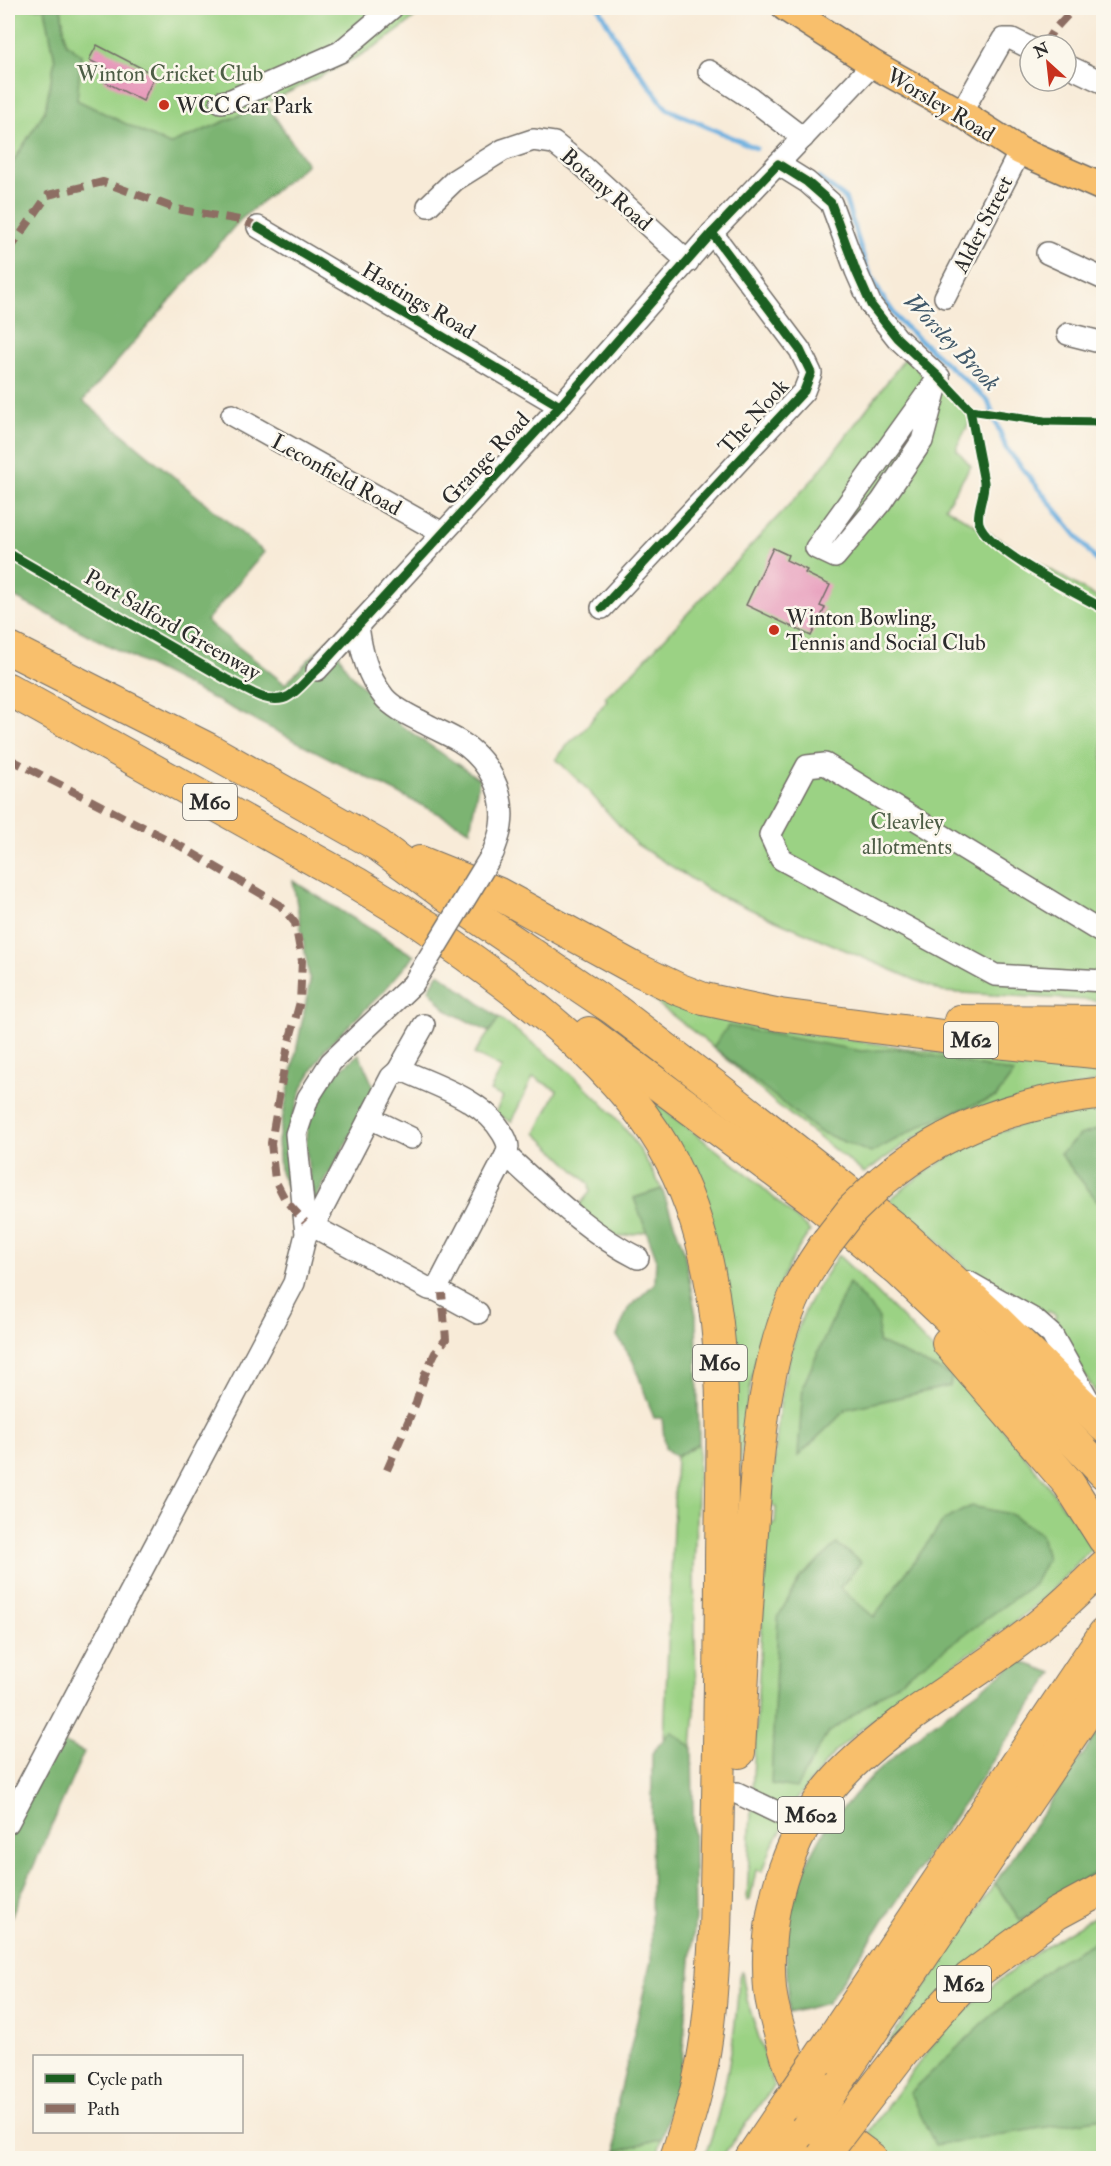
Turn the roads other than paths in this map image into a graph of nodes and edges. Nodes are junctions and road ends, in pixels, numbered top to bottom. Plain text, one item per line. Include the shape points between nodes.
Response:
1 (392, 8) edge
2 (786, 8) edge
3 (1018, 42) edge
4 (873, 64) junction
5 (1078, 71) edge
6 (709, 72) dead end
7 (1104, 83) edge
8 (222, 102) dead end
9 (961, 113) junction
10 (803, 138) junction
11 (1020, 151) junction
12 (778, 164) junction
13 (1104, 188) edge
14 (428, 206) dead end
15 (258, 227) dead end
16 (712, 233) junction
17 (1047, 253) dead end
18 (688, 262) junction
19 (1104, 279) edge
20 (945, 297) dead end
21 (1068, 334) dead end
22 (1104, 343) edge
23 (939, 377) junction
24 (560, 406) junction
25 (232, 415) dead end
26 (442, 533) junction
27 (602, 608) dead end
28 (358, 625) junction
29 (8, 648) edge
30 (317, 670) dead end
31 (8, 689) edge
32 (378, 844) junction
33 (411, 917) junction
34 (1104, 934) edge
35 (1104, 981) edge
36 (839, 1022) junction
37 (1104, 1022) edge
38 (423, 1025) dead end
39 (1104, 1053) edge
40 (398, 1071) junction
41 (1104, 1093) edge
42 (370, 1118) junction
43 (411, 1138) dead end
44 (506, 1155) junction
45 (812, 1199) junction
46 (309, 1224) junction
47 (638, 1258) dead end
48 (436, 1290) junction
49 (478, 1313) dead end
50 (1103, 1426) edge
51 (1104, 1473) edge
52 (1104, 1539) edge
53 (1104, 1566) edge
54 (1104, 1634) edge
55 (1104, 1687) edge
56 (737, 1793) junction
57 (8, 1823) edge
58 (804, 1825) junction
59 (1104, 1888) edge
60 (676, 2158) edge
61 (692, 2158) edge
62 (751, 2158) edge
63 (786, 2158) edge
64 (821, 2158) edge
65 (871, 2158) edge

1 - 8 street via 340,52
2 - 4 main road, Worsley Road
3 - 9 street via 1003,39
4 - 9 main road, Worsley Road
4 - 10 street, Grange Road
5 - 7 street
6 - 10 street
9 - 11 main road, Worsley Road
10 - 12 street, Grange Road
11 - 13 main road, Worsley Road
11 - 20 street, Alder Street
12 - 16 street, Grange Road
12 - 23 street via 831,203 871,304 897,338
14 - 18 street, Botany Road via 455,180 503,150 532,140 554,143
15 - 24 street, Hastings Road
16 - 18 street, Grange Road
16 - 27 street, The Nook via 800,350 812,373 804,391
17 - 19 street
18 - 24 street, Grange Road
21 - 22 street
23 - 23 street via 922,441 881,502 835,557 816,548
24 - 26 street, Grange Road
25 - 26 street, Leconfield Road
26 - 28 street, Grange Road
28 - 30 street, Grange Road
28 - 46 street, bridge via 361,651 385,699 461,742 484,764 501,796 501,826 494,853 413,984 331,1062 308,1098 296,1134
29 - 32 highway, M60 via 208,749
31 - 33 highway, M60
32 - 36 highway, M60 via 497,893 678,989 735,1006
32 - 50 highway, M60 via 449,898 615,1010 903,1235
33 - 45 highway, M60 via 506,975 595,1037
33 - 60 highway, M60 via 526,1000 609,1075 663,1145 689,1200 709,1270 721,1382 715,1933 708,2028
34 - 35 street via 825,764 807,766 770,835 781,859 995,975
36 - 37 highway
36 - 39 highway, M62 via 966,1040
38 - 40 street
40 - 42 street
40 - 44 street via 492,1117 508,1143
41 - 56 highway, M60, bridge via 1038,1102 979,1122 922,1150 852,1210 798,1289 787,1316 760,1426
42 - 43 street
42 - 46 street
44 - 47 street via 612,1245
44 - 48 street
45 - 51 highway, M60 via 940,1309
45 - 52 highway, M60 via 960,1355 1069,1484
46 - 48 street
46 - 57 street via 294,1283
48 - 49 street
53 - 58 highway, M602 via 1032,1631 867,1751 825,1793
54 - 62 highway, bridge
55 - 63 highway, bridge
56 - 58 street
56 - 61 highway, M60 via 731,1964 718,2075
58 - 65 highway, M602 via 782,1877 770,1926 769,1975 775,2019 803,2095 832,2128
59 - 64 highway, M62, bridge via 1056,1914 969,1978 904,2050

